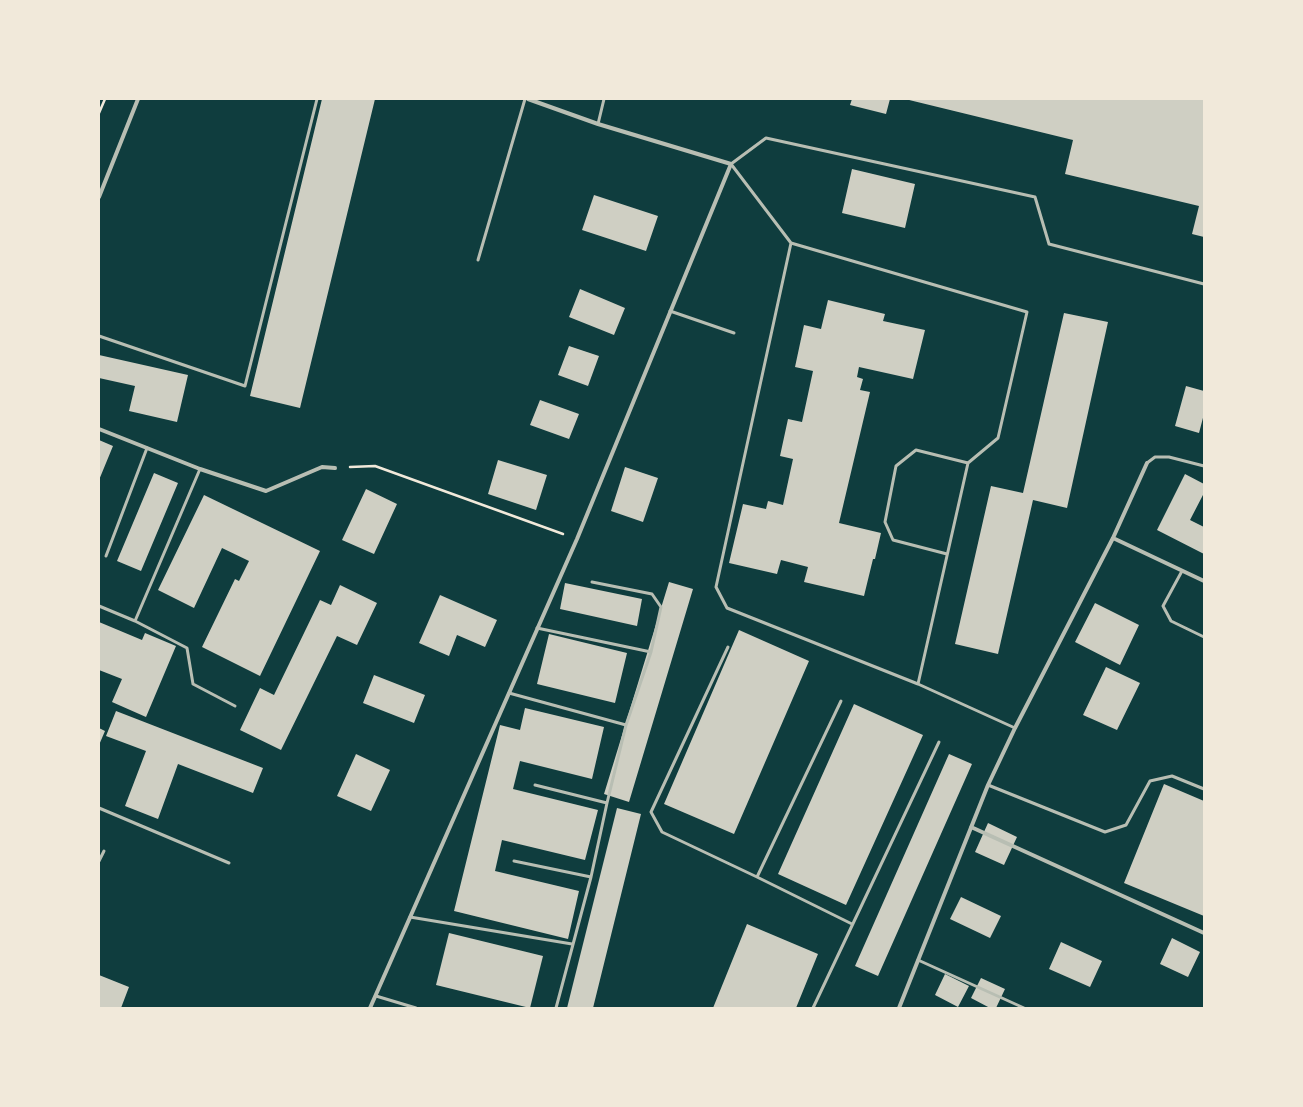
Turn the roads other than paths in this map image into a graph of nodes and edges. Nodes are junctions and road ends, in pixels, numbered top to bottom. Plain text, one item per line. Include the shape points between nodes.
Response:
1 (138, 99) edge
2 (317, 99) edge
3 (525, 99) edge
4 (528, 99) edge
5 (604, 99) edge
6 (598, 124) junction
7 (731, 164) junction
8 (99, 197) edge
9 (791, 243) junction
10 (478, 260) dead end
11 (1204, 284) edge
12 (670, 311) junction
13 (734, 333) dead end
14 (99, 336) edge
15 (99, 429) edge
16 (147, 448) junction
17 (968, 463) junction
18 (1147, 463) joint
19 (1204, 466) edge
20 (335, 468) road end
21 (200, 469) junction
22 (1113, 538) junction
23 (947, 554) junction
24 (106, 556) dead end
25 (1182, 571) junction
26 (1204, 581) edge
27 (592, 582) dead end
28 (99, 606) edge
29 (135, 621) junction
30 (537, 628) junction
31 (1204, 637) edge
32 (728, 647) dead end
33 (651, 652) junction
34 (918, 684) junction
35 (509, 693) junction
36 (841, 701) dead end
37 (235, 706) dead end
38 (626, 725) junction
39 (1015, 728) junction
40 (939, 742) dead end
41 (535, 785) dead end
42 (988, 785) junction
43 (1204, 789) edge
44 (607, 803) junction
45 (99, 808) edge
46 (971, 827) junction
47 (104, 851) dead end
48 (99, 860) edge
49 (514, 861) dead end
50 (229, 863) dead end
51 (757, 876) junction
52 (591, 877) junction
53 (410, 917) junction
54 (852, 924) junction
55 (1204, 933) edge
56 (572, 944) junction
57 (918, 960) junction
58 (376, 996) junction
59 (370, 1008) edge
60 (416, 1008) edge
61 (556, 1008) edge
62 (813, 1008) edge
63 (899, 1008) edge
64 (1024, 1008) edge

1 - 8 street
2 - 14 lane via 245,386
3 - 10 lane
4 - 6 street
5 - 6 lane
6 - 7 street
7 - 9 lane
7 - 11 lane via 766,138 1035,197 1049,244
7 - 12 street
9 - 17 lane via 1027,312 998,438
9 - 34 lane via 716,587 727,608
12 - 13 lane
12 - 30 street via 577,539
15 - 16 street
16 - 21 street
16 - 24 lane
17 - 23 lane
17 - 23 lane via 916,450 896,466 885,522 893,540
18 - 19 lane via 1154,457 1169,456
18 - 22 street
20 - 21 street via 322,467 266,491
21 - 29 lane
22 - 25 street
22 - 39 street
23 - 34 lane
25 - 26 street
25 - 31 lane via 1163,606 1171,620
27 - 33 lane via 652,594 661,607
28 - 29 lane
29 - 37 lane via 187,648 193,684
30 - 33 lane
30 - 35 street
32 - 51 lane via 651,812 662,832
33 - 38 lane
34 - 39 lane
35 - 38 lane
35 - 53 street
36 - 51 lane
38 - 44 lane
39 - 42 street
40 - 54 lane
41 - 44 lane
42 - 43 lane via 1105,832 1126,825 1150,780 1172,776
42 - 46 street
44 - 52 lane
45 - 50 lane
46 - 55 street
46 - 57 street
47 - 48 lane
49 - 52 lane
51 - 54 lane
52 - 56 lane
53 - 56 lane
53 - 58 street
54 - 62 lane
56 - 61 lane
57 - 63 street
57 - 64 lane
58 - 59 street
58 - 60 lane

